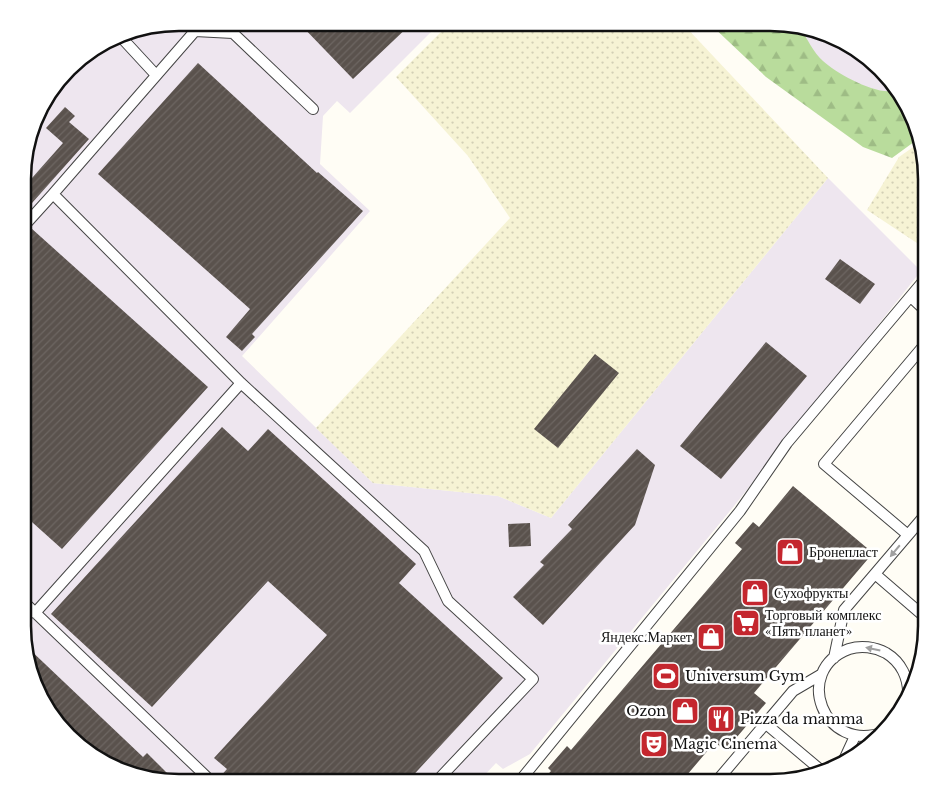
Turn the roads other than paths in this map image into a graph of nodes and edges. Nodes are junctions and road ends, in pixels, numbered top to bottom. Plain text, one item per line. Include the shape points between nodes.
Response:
1 (194, 32) edge
2 (214, 32) edge
3 (125, 42) edge
4 (156, 75) junction
5 (313, 109) dead end
6 (53, 194) junction
7 (31, 218) edge
8 (917, 289) edge
9 (911, 297) junction
10 (917, 303) edge
11 (917, 355) edge
12 (241, 383) junction
13 (918, 524) edge
14 (908, 535) junction
15 (875, 574) junction
16 (32, 610) edge
17 (918, 611) edge
18 (35, 613) junction
19 (834, 658) junction
20 (822, 674) junction
21 (907, 681) edge
22 (766, 724) junction
23 (855, 736) junction
24 (867, 736) edge
25 (848, 752) edge
26 (815, 766) edge
27 (526, 773) edge
28 (724, 773) edge
29 (204, 774) edge
30 (444, 774) edge

1 - 4 lane
2 - 5 lane via 233,33
3 - 4 lane
4 - 6 lane
6 - 7 lane
6 - 12 lane
8 - 9 lane
9 - 10 lane
9 - 27 lane via 787,443 740,511
11 - 14 lane via 824,464
12 - 18 lane
12 - 30 lane via 424,551 448,601 532,679
13 - 14 lane
14 -> 15 lane
15 - 17 lane
15 - 19 lane via 844,610
16 - 18 lane
18 - 29 lane
19 - 20 lane
21 -> 19 lane via 903,671 881,651 862,647 842,652
20 - 22 lane via 794,691
20 - 23 lane via 818,693 824,712 836,728
22 - 26 lane
22 - 28 lane
23 - 24 lane
23 - 25 lane

